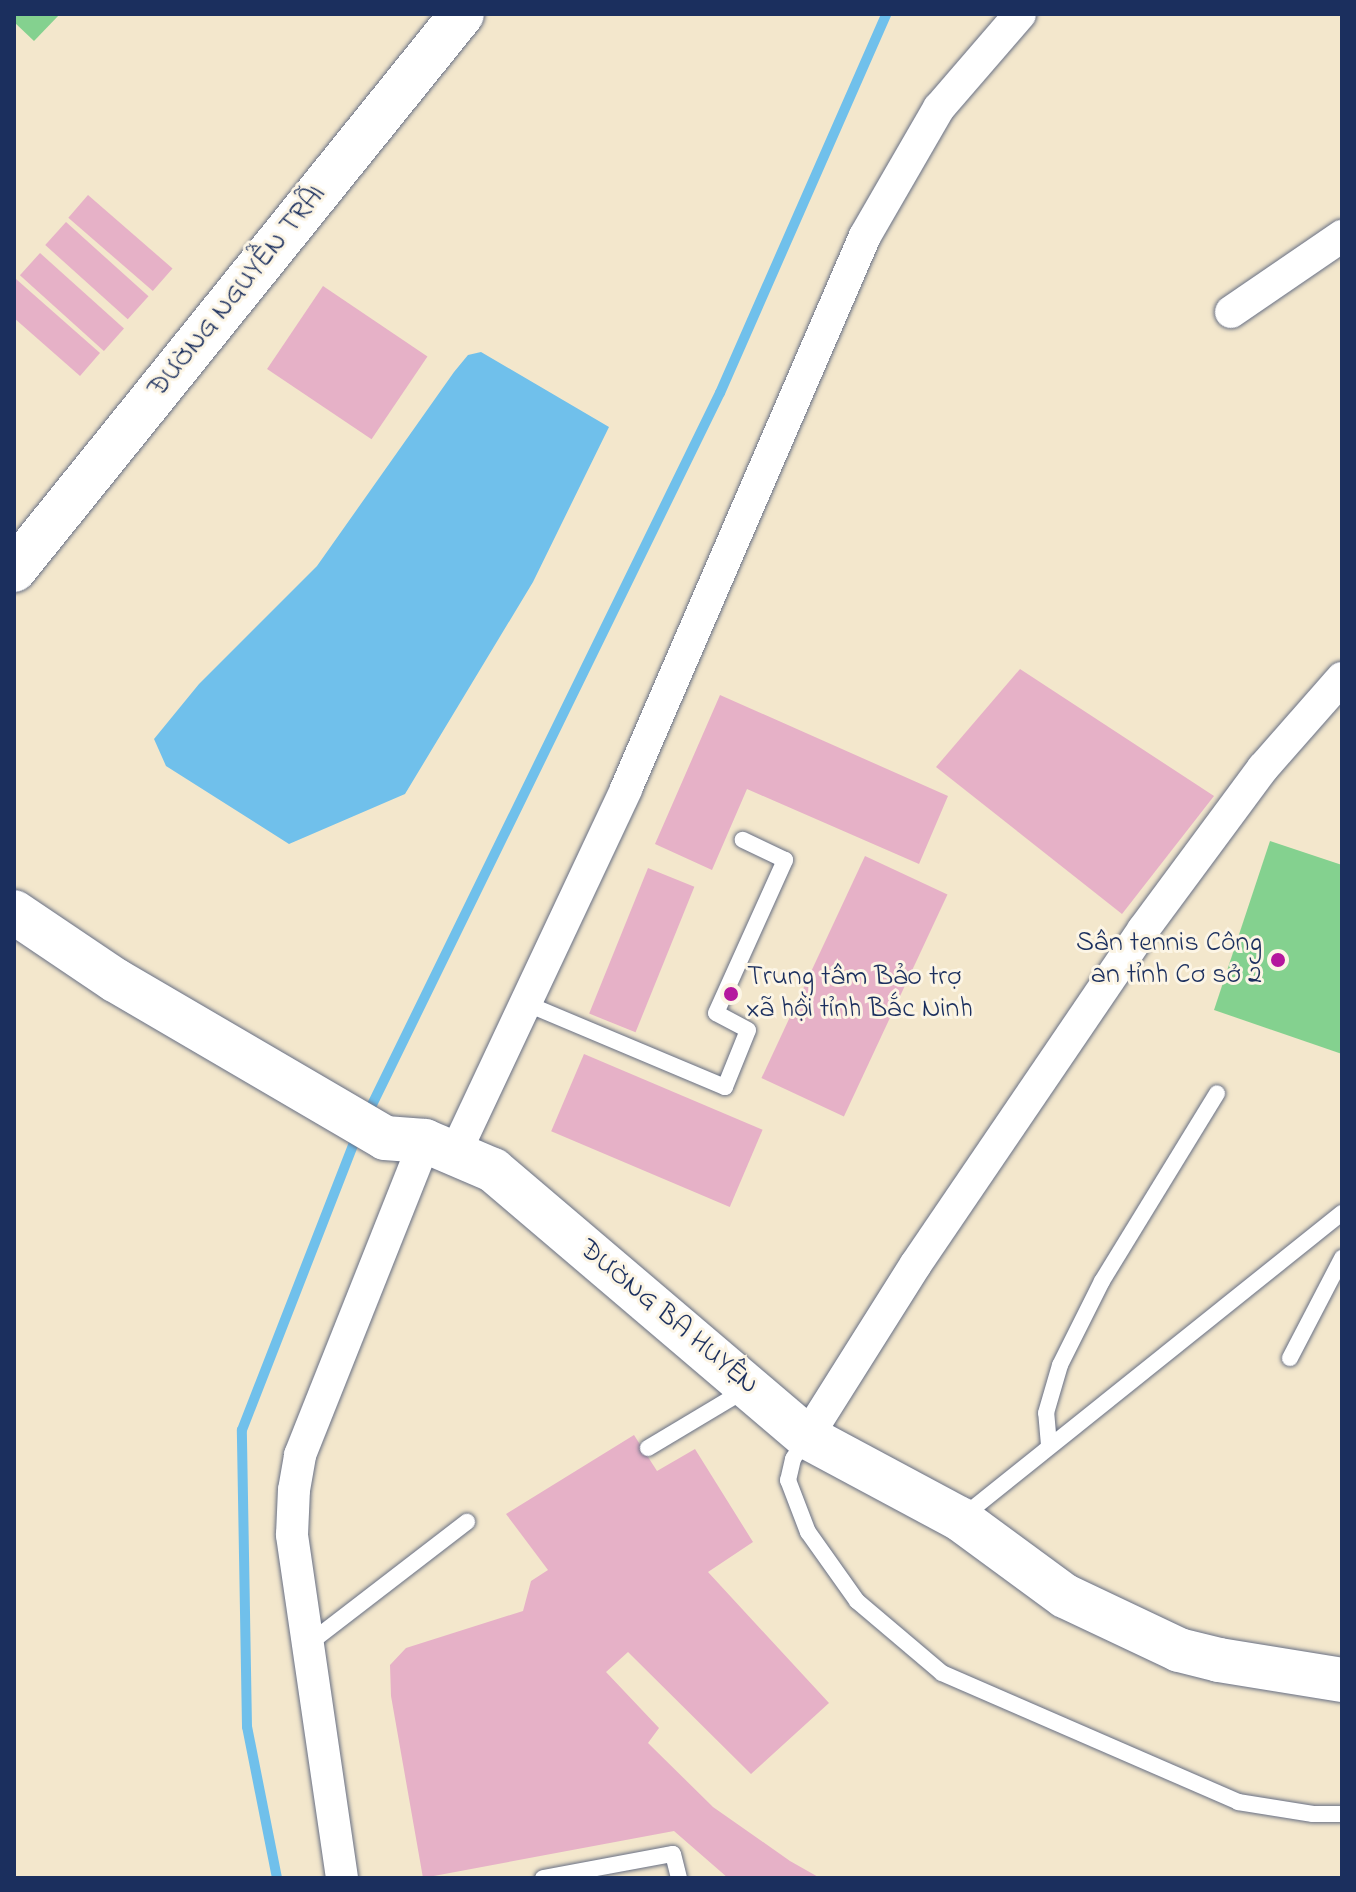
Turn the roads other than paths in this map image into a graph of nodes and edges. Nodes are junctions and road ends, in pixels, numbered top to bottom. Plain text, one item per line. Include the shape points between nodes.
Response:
1 (462, 14) edge
2 (1020, 14) edge
3 (1342, 236) edge
4 (1231, 312) dead end
5 (14, 570) edge
6 (1342, 678) edge
7 (743, 840) dead end
8 (14, 912) edge
9 (525, 1003) junction
10 (1217, 1093) dead end
11 (425, 1144) junction
12 (1342, 1213) edge
13 (1342, 1258) edge
14 (1290, 1358) dead end
15 (750, 1387) junction
16 (807, 1437) junction
17 (1049, 1445) junction
18 (648, 1448) dead end
19 (960, 1519) junction
20 (467, 1522) dead end
21 (307, 1645) junction
22 (1342, 1680) edge
23 (1342, 1814) edge
24 (342, 1878) edge
25 (543, 1878) edge
26 (679, 1878) edge

1 - 5 main road, ĐƯỜNG NGUYỄN TRÃI
2 - 9 street via 939,108 865,236 626,789
3 - 4 street
6 - 16 street via 1263,768 1143,930 916,1264
7 - 9 lane via 785,860 716,1013 748,1030 725,1087
8 - 11 main road, ĐƯỜNG BA HUYỆN via 115,980 315,1096
9 - 11 street
10 - 17 lane via 1102,1281 1060,1365 1046,1413
11 - 15 main road, ĐƯỜNG BA HUYỆN via 493,1170
11 - 21 street via 300,1455 292,1535
12 - 17 lane
13 - 14 lane
15 - 16 main road, ĐƯỜNG BA HUYỆN
15 - 18 lane
16 - 19 main road, ĐƯỜNG BA HUYỆN
16 - 23 lane via 788,1480 808,1532 857,1601 942,1673 1238,1802
17 - 19 lane
19 - 22 main road, ĐƯỜNG BA HUYỆN via 1065,1596 1179,1650
20 - 21 lane
21 - 24 street
25 - 26 lane via 673,1854

